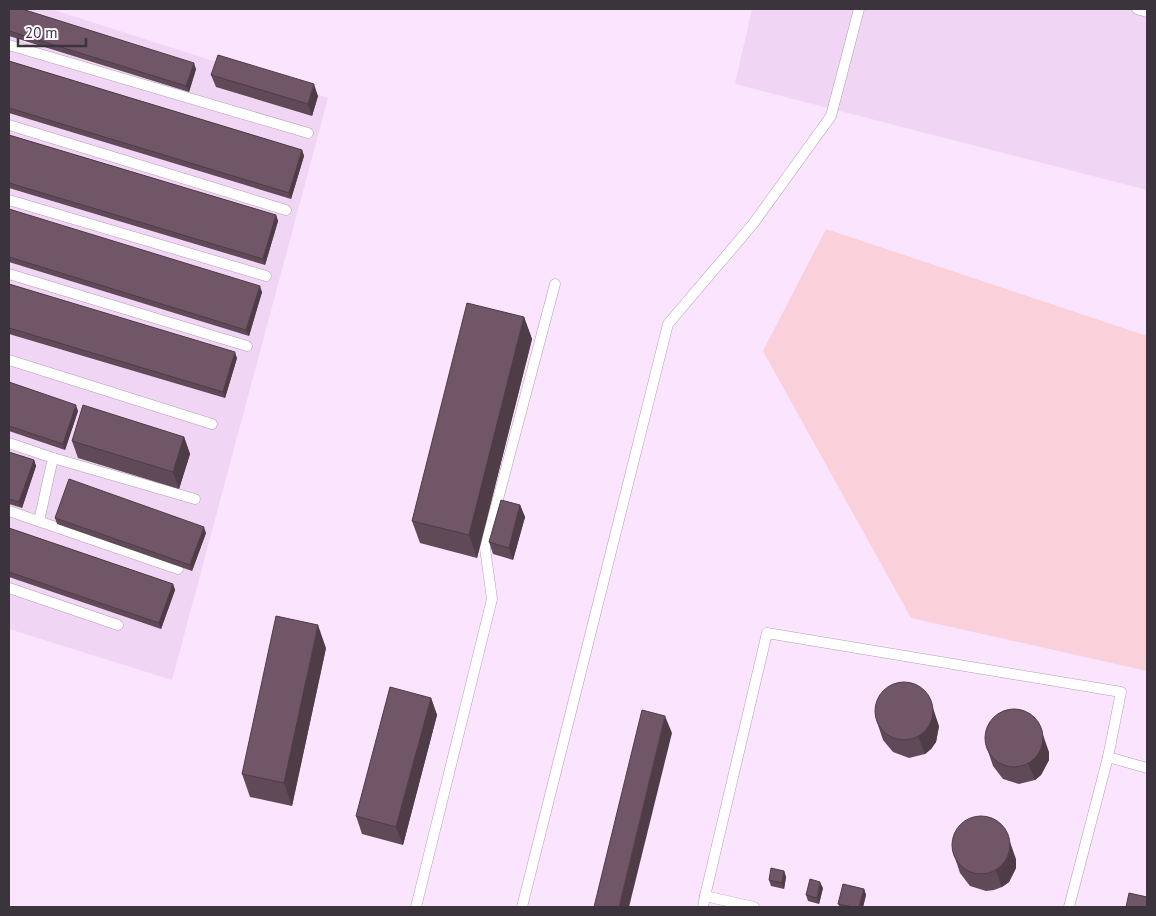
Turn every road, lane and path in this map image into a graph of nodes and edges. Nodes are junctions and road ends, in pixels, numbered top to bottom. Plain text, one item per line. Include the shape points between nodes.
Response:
1 (859, 9) edge
2 (1137, 9) edge
3 (1147, 12) edge
4 (9, 45) edge
5 (9, 125) edge
6 (308, 133) dead end
7 (9, 200) edge
8 (286, 210) dead end
9 (9, 274) edge
10 (266, 276) dead end
11 (555, 284) dead end
12 (247, 346) dead end
13 (9, 360) edge
14 (212, 424) dead end
15 (9, 443) edge
16 (53, 458) junction
17 (195, 499) dead end
18 (9, 511) edge
19 (39, 521) junction
20 (178, 569) dead end
21 (9, 588) edge
22 (118, 625) dead end
23 (1108, 757) junction
24 (1147, 768) edge
25 (705, 896) junction
26 (416, 907) edge
27 (522, 907) edge
28 (703, 907) edge
29 (754, 907) edge
30 (1069, 907) edge

1 - 27 lane via 831,116 753,224 668,324
2 - 3 lane
4 - 6 lane
5 - 8 lane
7 - 10 lane
9 - 12 lane
11 - 26 lane via 485,548 492,599
13 - 14 lane
15 - 16 lane
16 - 17 lane
16 - 19 lane
18 - 19 lane
19 - 20 lane
21 - 22 lane
23 - 24 lane
23 - 25 lane via 1121,692 767,632
23 - 30 lane
25 - 28 lane
25 - 29 lane

